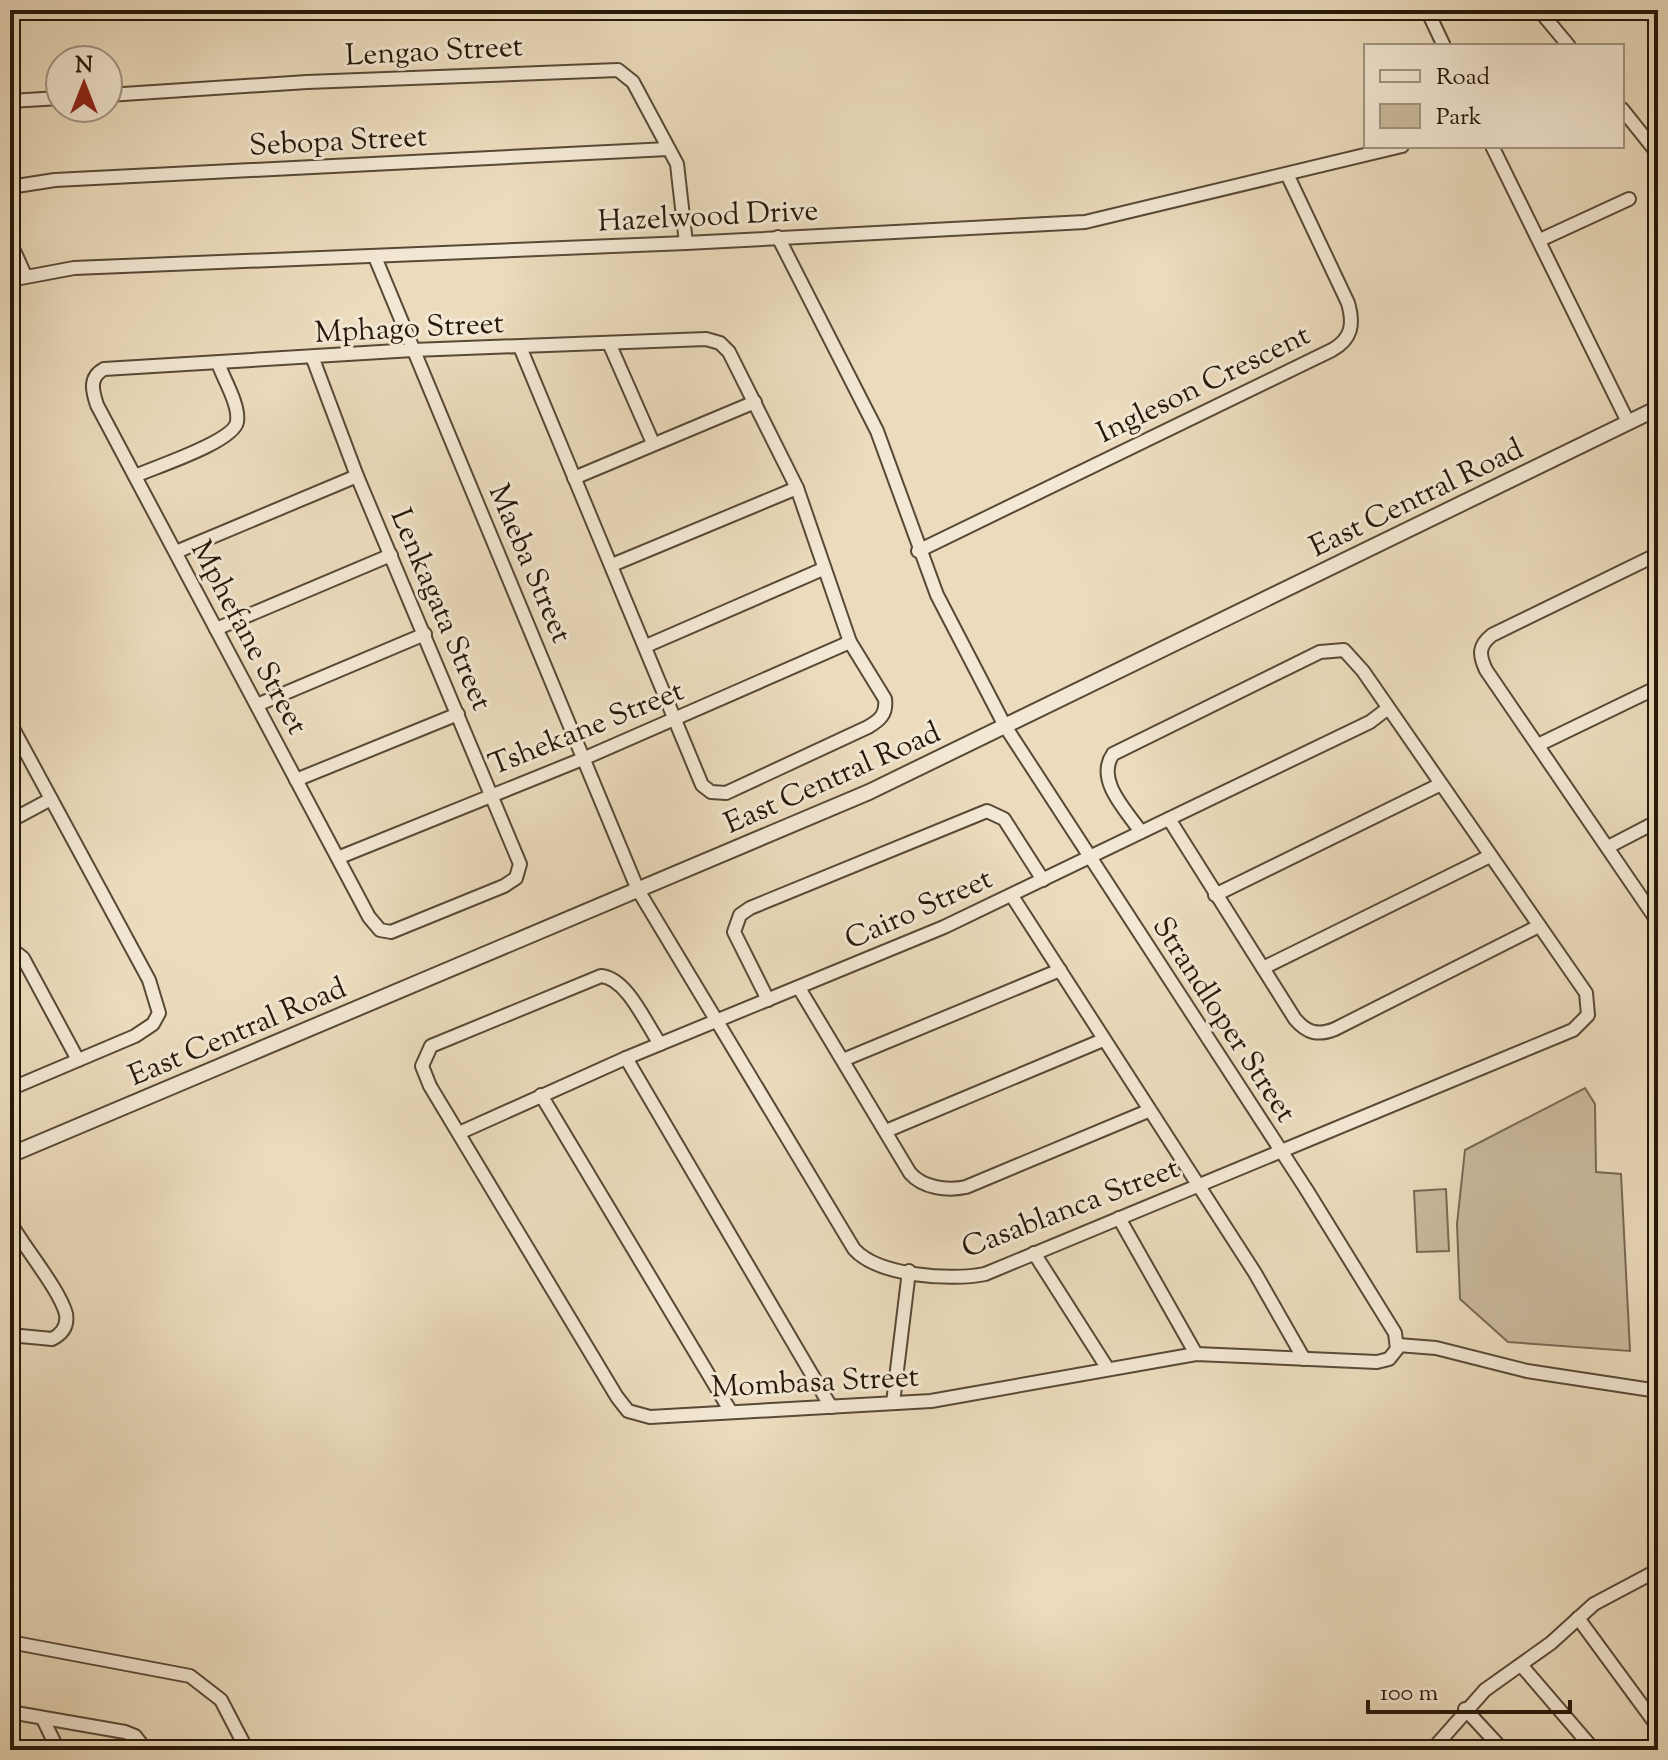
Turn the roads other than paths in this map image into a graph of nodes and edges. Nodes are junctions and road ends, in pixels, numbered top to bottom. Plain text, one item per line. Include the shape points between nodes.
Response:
1 (1427, 10) edge
2 (1539, 10) edge
3 (1443, 44) edge
4 (1567, 44) edge
5 (124, 94) edge
6 (44, 99) edge
7 (10, 101) edge
8 (1624, 112) edge
9 (1394, 148) edge
10 (1493, 148) edge
11 (668, 149) junction
12 (1658, 154) edge
13 (1287, 174) junction
14 (10, 187) edge
15 (1629, 199) dead end
16 (778, 237) junction
17 (1540, 240) junction
18 (10, 242) edge
19 (686, 243) junction
20 (375, 257) junction
21 (25, 275) junction
22 (10, 280) edge
23 (609, 343) junction
24 (520, 347) junction
25 (413, 350) junction
26 (313, 359) junction
27 (218, 363) junction
28 (116, 367) joint
29 (755, 402) junction
30 (1658, 408) edge
31 (1628, 422) junction
32 (653, 443) junction
33 (135, 476) junction
34 (357, 476) junction
35 (574, 478) junction
36 (797, 488) junction
37 (918, 551) junction
38 (176, 552) junction
39 (1658, 554) edge
40 (391, 555) junction
41 (612, 565) junction
42 (823, 569) junction
43 (216, 629) junction
44 (425, 634) junction
45 (850, 642) junction
46 (646, 646) junction
47 (1658, 687) edge
48 (257, 705) junction
49 (1387, 709) junction
50 (458, 714) junction
51 (674, 720) junction
52 (10, 723) edge
53 (1005, 726) junction
54 (1538, 745) junction
55 (585, 758) junction
56 (296, 780) junction
57 (1439, 785) junction
58 (492, 793) junction
59 (51, 799) junction
60 (1169, 819) junction
61 (10, 821) edge
62 (1658, 821) edge
63 (1141, 832) junction
64 (1608, 847) junction
65 (1490, 856) junction
66 (340, 857) junction
67 (1091, 857) junction
68 (1043, 880) junction
69 (638, 890) junction
70 (1215, 895) junction
71 (1012, 896) junction
72 (1658, 922) edge
73 (1539, 926) junction
74 (391, 932) joint
75 (10, 948) edge
76 (1263, 968) junction
77 (1060, 970) junction
78 (799, 988) junction
79 (768, 1000) junction
80 (717, 1022) junction
81 (1103, 1040) junction
82 (660, 1044) junction
83 (626, 1058) junction
84 (78, 1060) junction
85 (843, 1060) junction
86 (10, 1089) edge
87 (541, 1095) junction
88 (1148, 1111) junction
89 (886, 1131) junction
90 (459, 1133) junction
91 (1281, 1152) junction
92 (10, 1155) edge
93 (1197, 1185) junction
94 (1119, 1218) junction
95 (10, 1224) edge
96 (1034, 1253) junction
97 (909, 1271) junction
98 (10, 1335) edge
99 (1398, 1343) junction
100 (1196, 1354) junction
101 (1304, 1359) junction
102 (1108, 1369) junction
103 (1658, 1391) edge
104 (893, 1403) junction
105 (831, 1407) junction
106 (731, 1412) junction
107 (1658, 1570) edge
108 (1578, 1618) junction
109 (10, 1642) edge
110 (1521, 1665) junction
111 (1465, 1709) junction
112 (10, 1712) edge
113 (43, 1719) junction
114 (1658, 1727) edge
115 (242, 1748) edge
116 (58, 1750) edge
117 (146, 1750) edge
118 (1432, 1750) edge
119 (1503, 1750) edge
120 (1594, 1750) edge

1 - 3 street
2 - 4 street
5 - 11 street, Lengao Street via 608,68 633,82
6 - 7 street
8 - 12 street
9 - 13 street, Hazelwood Drive
10 - 17 street
11 - 14 street, Sebopa Street via 55,180
11 - 19 street, Lengao Street via 681,176
13 - 16 street, Hazelwood Drive via 1085,222
13 - 37 street, Ingleson Crescent via 1348,303 1352,324 1346,340
15 - 17 street
16 - 19 street, Hazelwood Drive
16 - 37 street via 877,431
17 - 31 street
18 - 21 street
19 - 20 street, Hazelwood Drive
20 - 21 street, Hazelwood Drive via 74,268
20 - 25 street, Maeba Street
21 - 22 street, Hazelwood Drive
23 - 24 street, Mphago Street
23 - 29 street, Mphago Street via 720,343
23 - 32 street
24 - 25 street, Mphago Street
24 - 35 street
25 - 26 street, Mphago Street
25 - 55 street, Maeba Street
26 - 27 street, Mphago Street
26 - 34 street, Lenkagata Street
27 - 28 street, Mphago Street
27 - 33 street via 237,418 233,430
28 - 33 street, Mphefane Street via 97,372 93,394
29 - 32 street
29 - 36 street
30 - 31 street, East Central Road
31 - 53 street, East Central Road
32 - 35 street
33 - 38 street, Mphefane Street
34 - 38 street
34 - 40 street, Lenkagata Street
35 - 41 street
36 - 41 street
36 - 42 street
37 - 53 street
38 - 43 street, Mphefane Street
39 - 54 street via 1483,644 1486,670
40 - 43 street
40 - 44 street, Lenkagata Street
41 - 46 street
42 - 45 street
42 - 46 street
43 - 48 street, Mphefane Street
44 - 48 street
44 - 50 street, Lenkagata Street
45 - 51 street, Tshekane Street
45 - 51 street via 886,705 882,717 719,794 702,785
46 - 51 street
47 - 54 street
48 - 56 street, Mphefane Street
49 - 57 street
49 - 60 street, Cairo Street
49 - 63 street via 1350,653 1336,649 1320,652 1113,754 1107,779
50 - 56 street
50 - 58 street, Lenkagata Street
51 - 55 street, Tshekane Street
52 - 59 street
53 - 67 street, Strandloper Street
53 - 69 street, East Central Road via 869,792
54 - 64 street
55 - 58 street, Tshekane Street
55 - 69 street, Maeba Street
56 - 66 street, Mphefane Street
57 - 65 street
57 - 70 street
58 - 66 street, Tshekane Street
58 - 74 street, Lenkagata Street via 519,856 516,878
59 - 61 street
59 - 84 street via 159,1008 157,1021 144,1031
60 - 63 street, Cairo Street
60 - 70 street
62 - 64 street
63 - 67 street, Cairo Street
64 - 72 street
65 - 73 street
65 - 76 street
66 - 74 street, Mphefane Street via 369,917 380,930
67 - 68 street, Cairo Street
67 - 91 street, Strandloper Street
68 - 71 street, Cairo Street
68 - 79 street via 1004,819 987,811 750,908 740,915 734,932
69 - 80 street, Casablanca Street
69 - 92 street, East Central Road
70 - 76 street
71 - 77 street
71 - 78 street, Cairo Street
73 - 76 street via 1321,1034 1299,1024
73 - 91 street, Casablanca Street via 1586,993 1590,1007 1585,1021
75 - 84 street via 23,958
77 - 81 street
77 - 85 street
78 - 79 street, Cairo Street
78 - 85 street
79 - 80 street, Cairo Street
80 - 82 street, Cairo Street
80 - 97 street, Casablanca Street via 854,1249 873,1265
81 - 88 street
81 - 89 street
82 - 83 street, Cairo Street
82 - 90 street, Mombasa Street via 621,986 601,976 448,1038 431,1046 423,1073
83 - 87 street, Cairo Street
83 - 105 street
84 - 86 street
85 - 89 street
87 - 90 street, Cairo Street
87 - 106 street
88 - 89 street via 955,1189 918,1182
88 - 93 street
90 - 106 street, Mombasa Street via 624,1408 650,1417
91 - 93 street, Casablanca Street
91 - 99 street, Strandloper Street
93 - 94 street, Casablanca Street
93 - 101 street
94 - 96 street, Casablanca Street
94 - 100 street
95 - 98 street via 65,1311 63,1332 47,1340
96 - 97 street, Casablanca Street via 970,1277
96 - 102 street
97 - 104 street
99 - 101 street, Mombasa Street via 1384,1362
99 - 103 street via 1527,1371
100 - 101 street, Mombasa Street
100 - 102 street, Mombasa Street
102 - 104 street, Mombasa Street
104 - 105 street, Mombasa Street
105 - 106 street, Mombasa Street
107 - 108 street
108 - 110 street
108 - 114 street
109 - 115 street via 190,1676 221,1700
110 - 111 street
110 - 120 street
111 - 118 street
111 - 119 street
112 - 113 street
113 - 116 street
113 - 117 street via 125,1732

